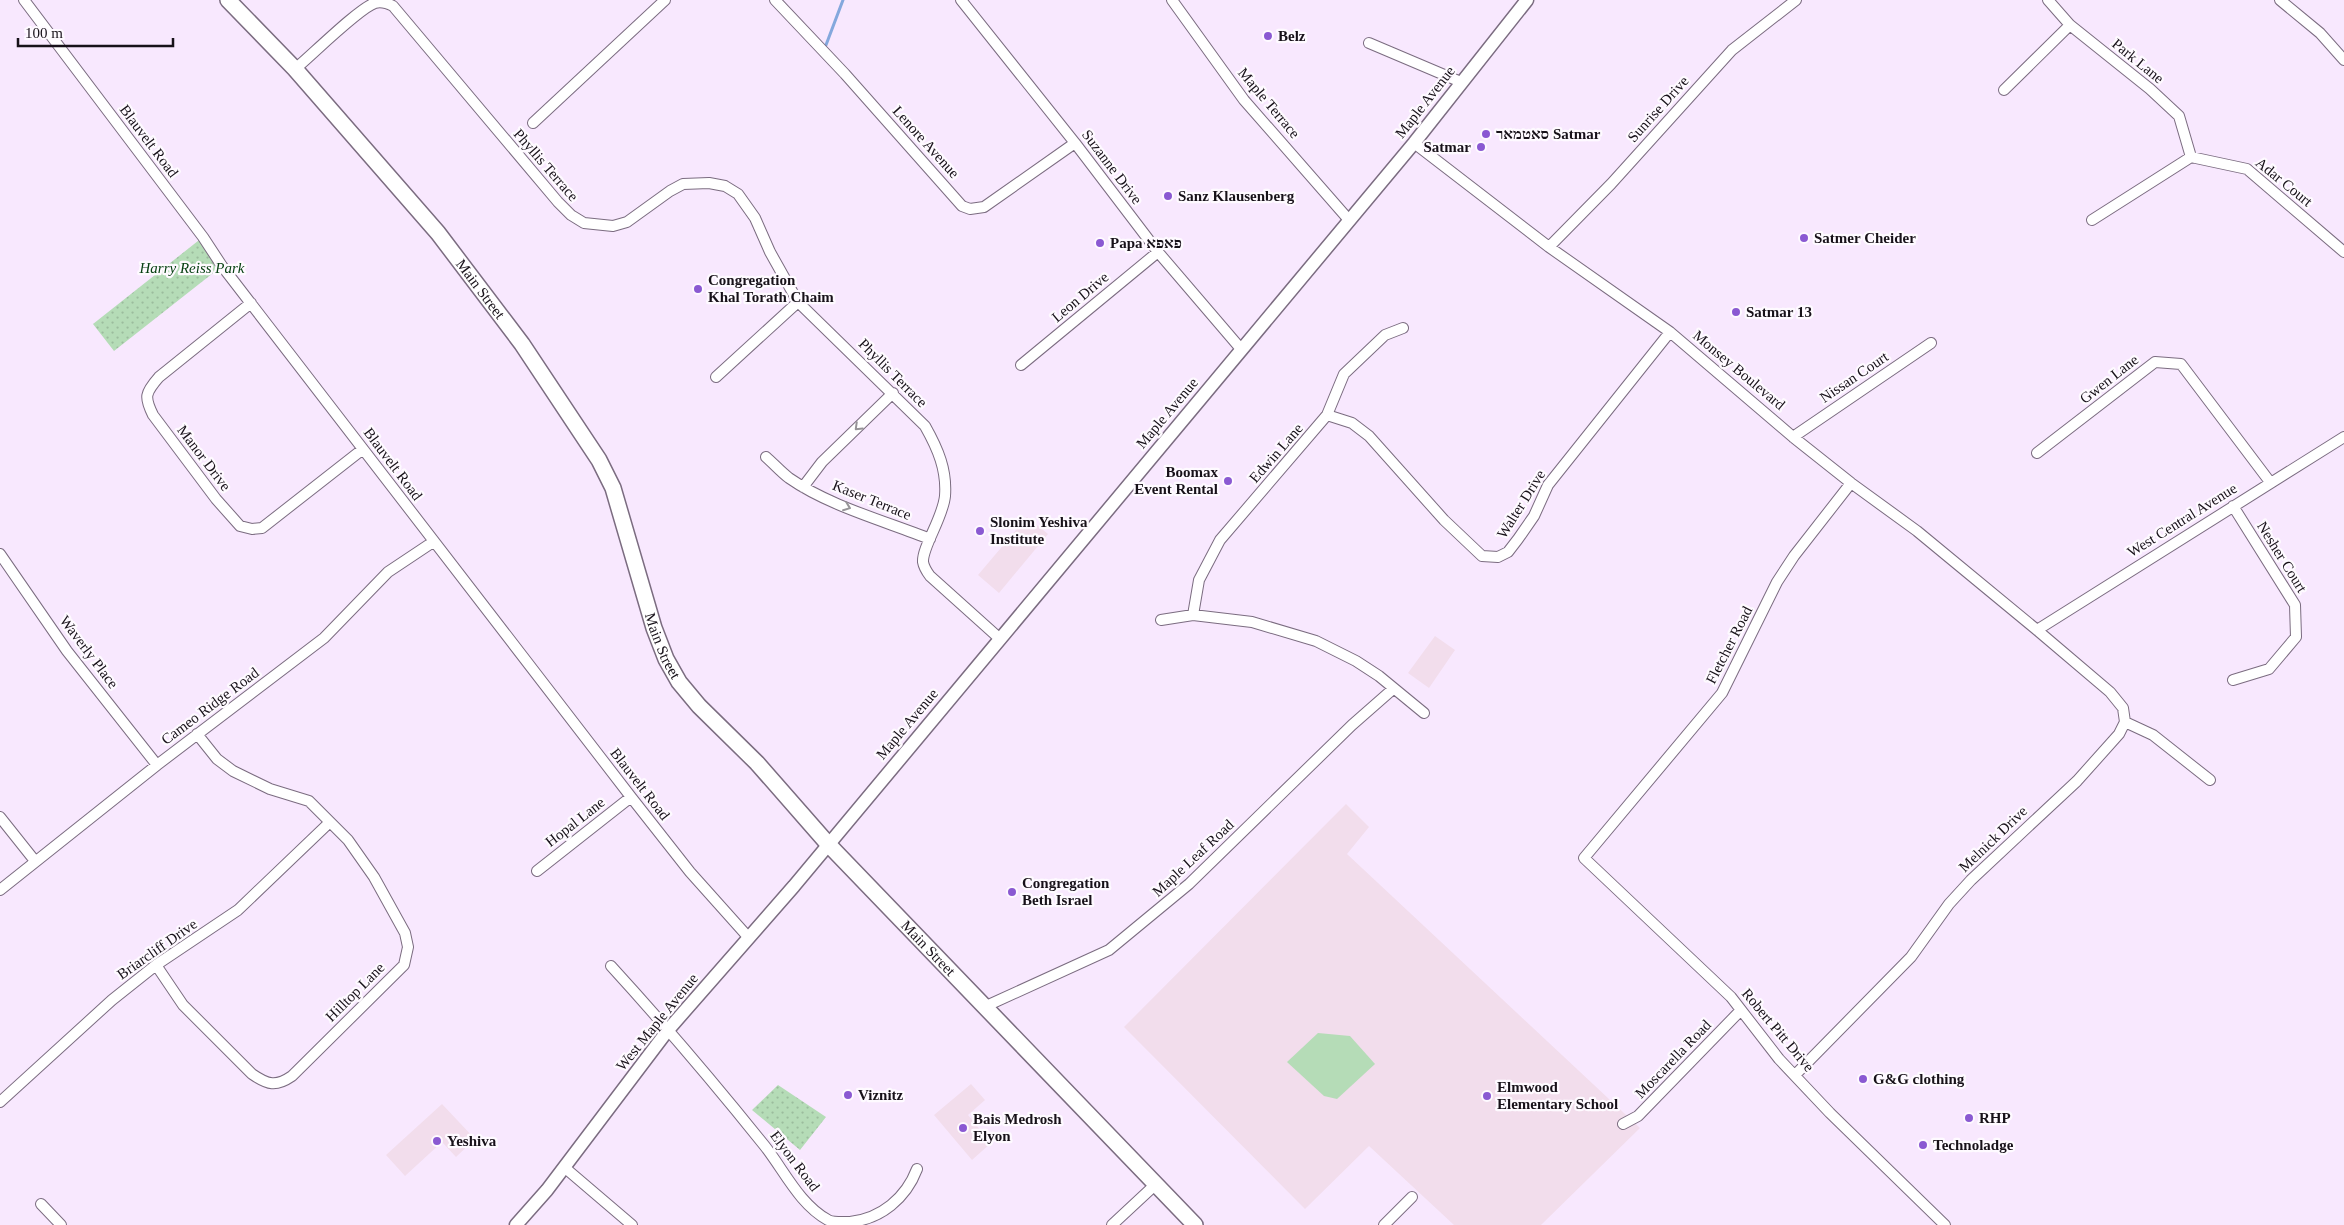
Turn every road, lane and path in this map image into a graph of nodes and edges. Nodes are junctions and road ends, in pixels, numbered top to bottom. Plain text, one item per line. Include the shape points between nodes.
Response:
1 (24, 0) edge
2 (228, 0) edge
3 (665, 0) edge
4 (775, 0) edge
5 (961, 0) edge
6 (1172, 0) edge
7 (1527, 0) edge
8 (1796, 0) edge
9 (2048, 0) edge
10 (2280, 0) edge
11 (2070, 25) junction
12 (1369, 43) dead end
13 (2344, 60) edge
14 (295, 69) junction
15 (1461, 82) junction
16 (2004, 90) dead end
17 (534, 123) dead end
18 (1075, 143) junction
19 (1414, 143) junction
20 (2191, 157) junction
21 (1349, 220) junction
22 (2092, 220) dead end
23 (1549, 247) junction
24 (1158, 252) junction
25 (2344, 252) edge
26 (798, 302) junction
27 (251, 303) junction
28 (1403, 328) dead end
29 (1670, 332) junction
30 (1931, 343) dead end
31 (1241, 349) junction
32 (1021, 365) dead end
33 (716, 377) dead end
34 (893, 393) junction
35 (1328, 416) junction
36 (1793, 436) junction
37 (2344, 437) edge
38 (363, 449) junction
39 (2037, 453) dead end
40 (766, 457) dead end
41 (2270, 482) junction
42 (1851, 483) junction
43 (803, 487) junction
44 (2233, 506) junction
45 (930, 539) junction
46 (433, 542) junction
47 (0, 554) edge
48 (1193, 615) junction
49 (1161, 620) dead end
50 (2037, 630) junction
51 (1000, 638) junction
52 (2233, 680) dead end
53 (1393, 689) junction
54 (1424, 713) dead end
55 (2125, 722) junction
56 (197, 734) junction
57 (157, 765) junction
58 (2210, 780) dead end
59 (631, 797) junction
60 (0, 817) edge
61 (330, 822) junction
62 (828, 844) junction
63 (1584, 858) joint
64 (35, 861) junction
65 (537, 870) dead end
66 (0, 890) edge
67 (749, 938) junction
68 (156, 966) junction
69 (611, 966) dead end
70 (984, 1007) junction
71 (1741, 1010) junction
72 (668, 1030) junction
73 (1795, 1075) junction
74 (0, 1102) edge
75 (1623, 1124) dead end
76 (564, 1167) junction
77 (917, 1169) dead end
78 (1156, 1184) junction
79 (1412, 1197) dead end
80 (42, 1204) dead end
81 (61, 1225) edge
82 (516, 1225) edge
83 (632, 1225) edge
84 (1112, 1225) edge
85 (1195, 1225) edge
86 (1384, 1225) edge
87 (1945, 1225) edge

1 - 27 street, Blauvelt Road
2 - 14 main road, Main Street
3 - 17 street
4 - 18 street, Lenore Avenue via 962,206 970,209 984,207
5 - 18 street, Suzanne Drive
6 - 21 street, Maple Terrace via 1244,100
7 - 15 street, Maple Avenue
8 - 23 street, Sunrise Drive via 1732,50 1611,184
9 - 11 street, Park Lane
10 - 13 street via 2320,34
11 - 16 street
11 - 20 street, Park Lane via 2179,116
12 - 15 street
14 - 26 street, Phyllis Terrace via 366,8 381,2 388,3 394,6 571,215 584,223 613,226 626,222 683,184 725,186 747,204
14 - 62 main road, Main Street via 438,234 522,344 599,460 613,488 654,628 679,682 757,763
15 - 19 street, Maple Avenue
18 - 24 street, Suzanne Drive
19 - 21 street, Maple Avenue
19 - 23 street, Monsey Boulevard
20 - 22 street
20 - 25 street, Adar Court via 2247,169
21 - 31 street, Maple Avenue
23 - 29 street, Monsey Boulevard
24 - 31 street, Suzanne Drive
24 - 32 street, Leon Drive
26 - 33 street
26 - 34 street, Phyllis Terrace
27 - 38 street, Blauvelt Road
27 - 38 street, Manor Drive via 158,377 149,388 146,400 153,415 216,499 240,526 252,530 262,528
28 - 35 street, Edwin Lane via 1385,335 1344,374
29 - 35 street, Walter Drive via 1548,485 1534,516 1518,539 1508,552 1498,557 1482,556 1444,520 1368,436 1352,423
29 - 36 street, Monsey Boulevard
30 - 36 street, Nissan Court
31 - 51 street, Maple Avenue
34 -> 43 street, Kaser Terrace via 822,462
34 - 45 street, Phyllis Terrace via 925,426 938,448 944,468 945,498 940,520
35 - 48 street, Edwin Lane via 1220,540 1199,580
36 - 42 street, Monsey Boulevard
37 - 41 street, West Central Avenue
38 - 46 street, Blauvelt Road
39 - 41 street, Gwen Lane via 2156,362 2181,364
40 - 43 street, Kaser Terrace
41 - 44 street, West Central Avenue
42 - 50 street, Monsey Boulevard via 1917,531
42 - 63 street, Fletcher Road via 1777,582 1722,693
43 -> 45 street, Kaser Terrace
44 - 50 street, West Central Avenue
44 - 52 street, Nesher Court via 2295,605 2296,637 2269,669
45 - 51 street, Phyllis Terrace via 923,562 930,576
46 - 56 street, Cameo Ridge Road via 388,572 317,643
46 - 59 street, Blauvelt Road
47 - 57 street, Waverly Place via 67,651
48 - 49 street
48 - 53 street via 1252,622 1316,641 1356,661
50 - 55 street via 2110,692 2123,708
51 - 62 street, Maple Avenue
53 - 54 street
53 - 70 street, Maple Leaf Road via 1189,884 1109,950
55 - 58 street via 2153,735
55 - 73 street, Melnick Drive via 2119,734 2077,781 1971,880 1949,904 1911,957
56 - 57 street, Cameo Ridge Road
56 - 61 street, Hilltop Lane via 217,759 233,771 270,789 309,801
57 - 64 street, Cameo Ridge Road
59 - 65 street, Hopal Lane
59 - 67 street, Blauvelt Road via 690,872
60 - 64 street
61 - 68 street, Briarcliff Drive via 238,910
61 - 68 street, Hilltop Lane via 348,840 374,877 405,933 408,947 404,964 292,1076 281,1084 264,1082 252,1074 183,1004
62 - 67 street, West Maple Avenue
62 - 70 main road, Main Street
63 - 71 street, Robert Pitt Drive
64 - 66 street, Cameo Ridge Road
67 - 72 street, West Maple Avenue
68 - 74 street, Briarcliff Drive via 112,1000
69 - 72 street, Elyon Road
70 - 78 main road, Main Street
71 - 73 street, Robert Pitt Drive
71 - 75 street, Moscarella Road via 1638,1116
72 - 76 street, West Maple Avenue
72 - 77 street, Elyon Road via 765,1146 801,1197 830,1221 861,1221 873,1217 902,1196 912,1184
73 - 87 street, Robert Pitt Drive
76 - 82 street, West Maple Avenue
76 - 83 street
78 - 84 street
78 - 85 main road, Main Street
79 - 86 street
80 - 81 street

